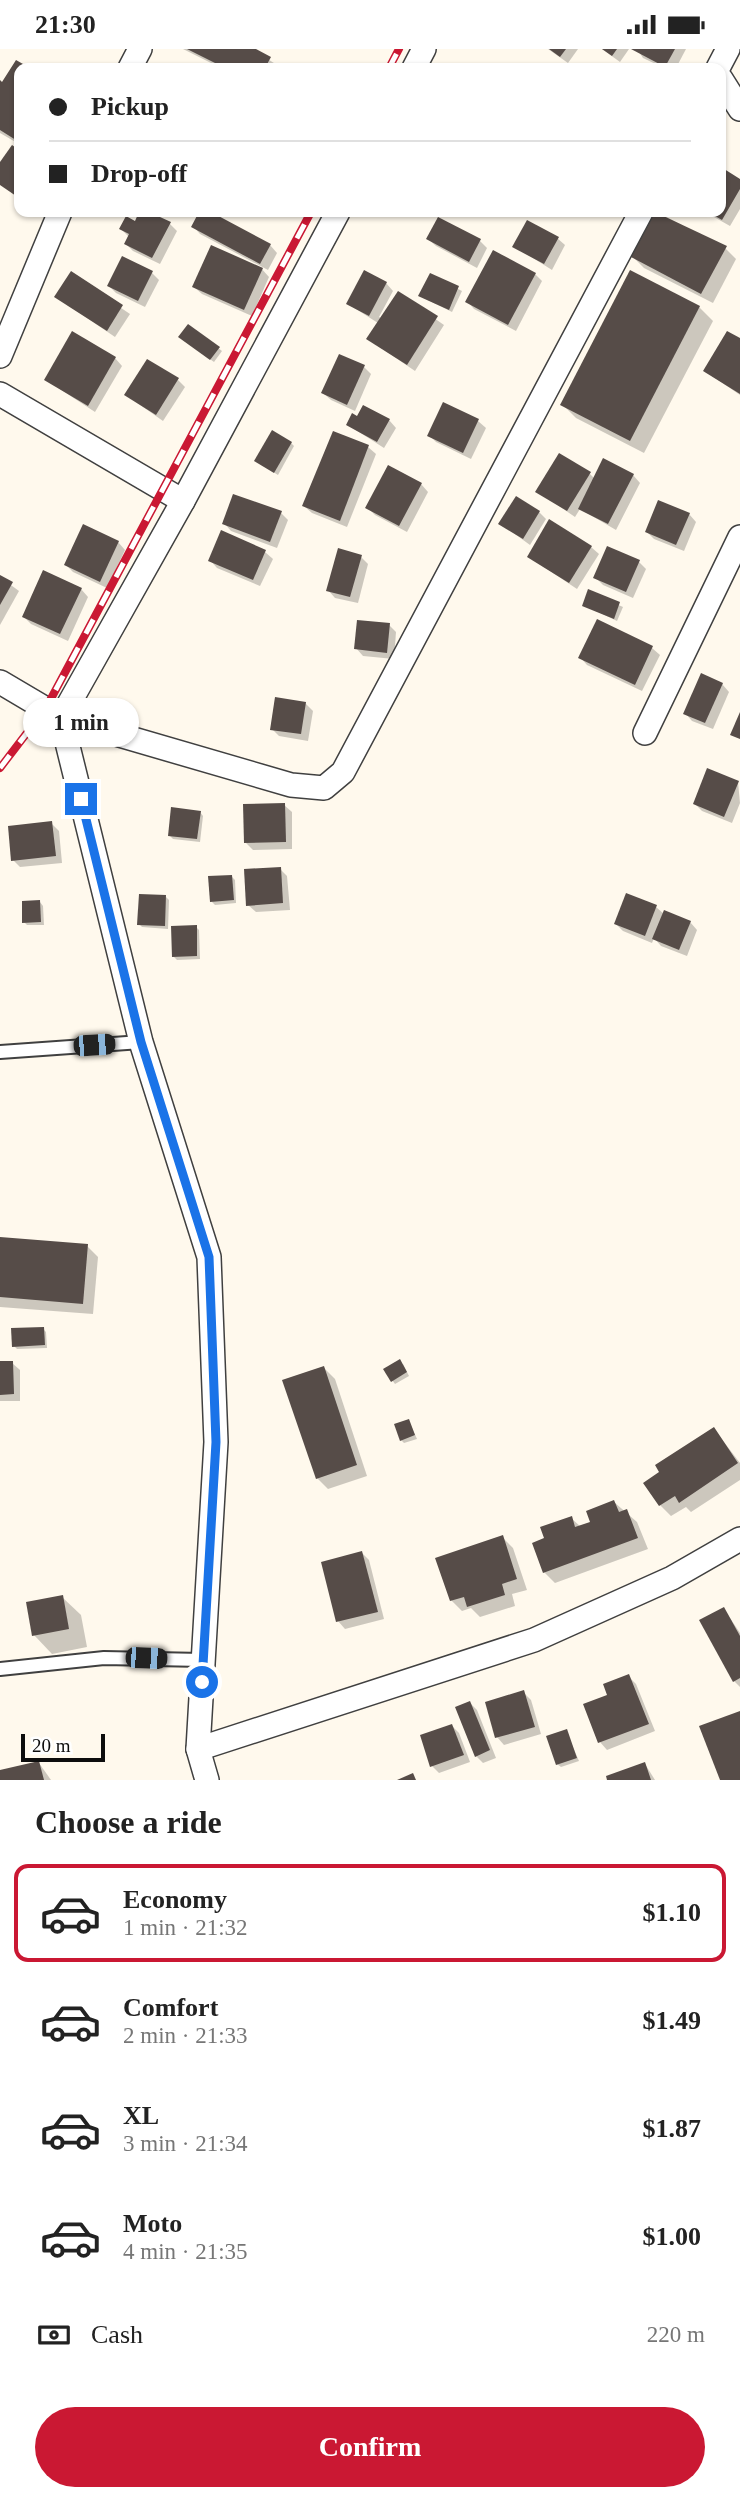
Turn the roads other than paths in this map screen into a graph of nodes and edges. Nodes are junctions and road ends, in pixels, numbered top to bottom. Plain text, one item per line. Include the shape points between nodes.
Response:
1 (726, 87) edge
2 (740, 109) edge
3 (58, 217) edge
4 (335, 217) edge
5 (638, 217) edge
6 (0, 356) edge
7 (0, 394) edge
8 (183, 501) junction
9 (740, 537) edge
10 (0, 682) edge
11 (61, 718) junction
12 (645, 733) dead end
13 (141, 1042) junction
14 (0, 1052) edge
15 (740, 1539) edge
16 (203, 1660) junction
17 (0, 1669) edge
18 (198, 1749) junction
19 (207, 1780) edge

1 - 2 street
3 - 6 street
4 - 8 street
5 - 11 street via 343,772 324,788 291,785
7 - 8 street
8 - 11 street
9 - 12 street
10 - 11 street
11 - 13 street
13 - 14 lane
13 - 16 street via 209,1257 216,1442
15 - 18 street via 671,1578 534,1640
16 - 17 lane via 104,1658
16 - 18 street
18 - 19 street

